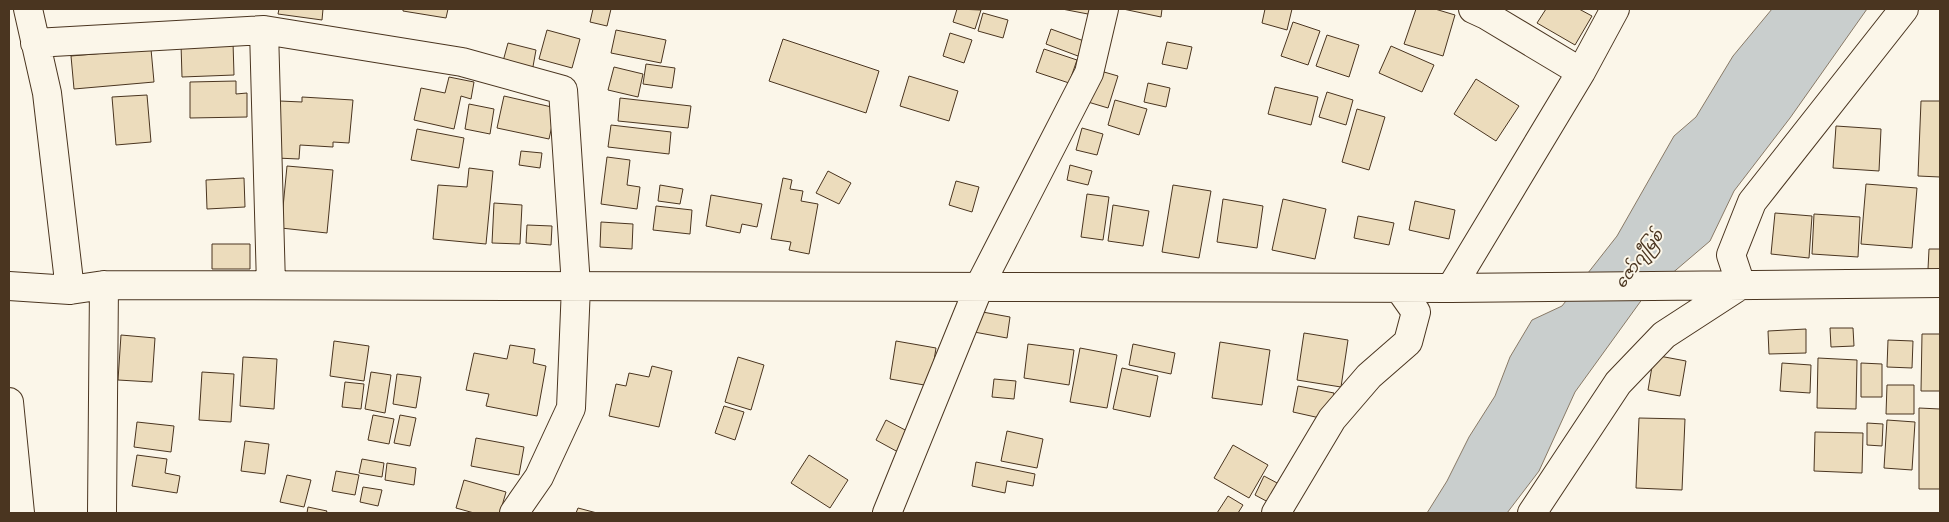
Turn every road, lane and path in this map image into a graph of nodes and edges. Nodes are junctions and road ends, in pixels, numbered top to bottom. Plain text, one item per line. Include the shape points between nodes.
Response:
1 (28, 9) edge
2 (1104, 9) edge
3 (1473, 9) edge
4 (1615, 9) edge
5 (1904, 9) edge
6 (264, 30) junction
7 (35, 43) junction
8 (1581, 72) junction
9 (1940, 283) edge
10 (104, 285) junction
11 (1741, 285) junction
12 (9, 286) edge
13 (271, 286) junction
14 (576, 286) junction
15 (979, 287) junction
16 (1399, 288) junction
17 (1451, 288) junction
18 (70, 290) junction
19 (9, 402) edge
20 (20, 513) edge
21 (102, 513) edge
22 (514, 513) edge
23 (887, 513) edge
24 (1276, 513) edge
25 (1532, 513) edge

1 - 7 street
2 - 15 street via 1089,73
3 - 8 street
4 - 8 street
5 - 11 street via 1752,202 1731,256
6 - 7 street
6 - 13 street
6 - 14 street via 462,62 563,90
7 - 18 street via 47,92
8 - 17 street
9 - 11 street
10 - 13 street
10 - 18 street
10 - 21 street
11 - 17 street
11 - 25 street via 1664,335 1618,383
12 - 18 street
13 - 14 street
14 - 15 street
14 - 22 street via 570,408 539,477
15 - 16 street
15 - 23 street
16 - 17 street
16 - 24 street via 1416,312 1408,342 1369,376 1332,419
19 - 20 street

